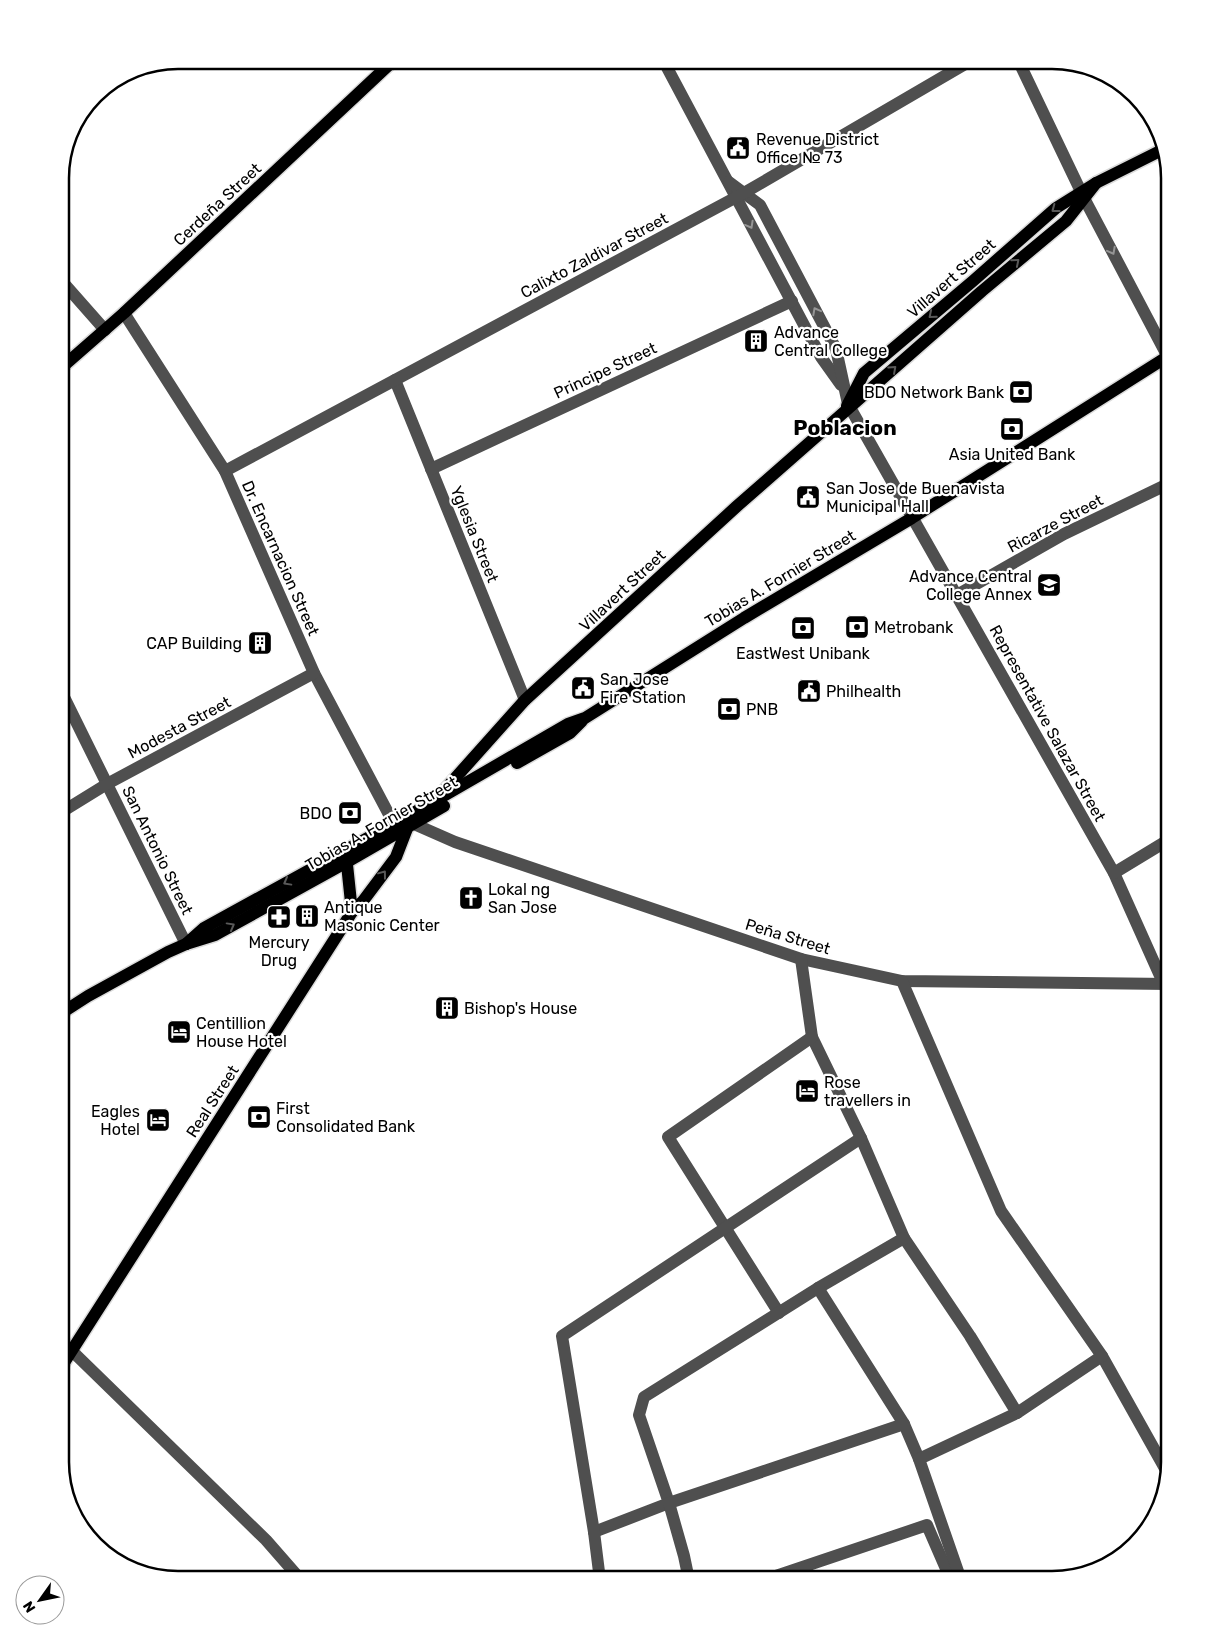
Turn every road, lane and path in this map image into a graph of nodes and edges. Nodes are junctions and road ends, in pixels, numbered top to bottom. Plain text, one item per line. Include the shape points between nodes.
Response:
1 (384, 69) edge
2 (668, 69) edge
3 (957, 69) edge
4 (1022, 69) edge
5 (1158, 152) edge
6 (1083, 195) junction
7 (740, 196) junction
8 (69, 289) edge
9 (792, 301) junction
10 (124, 312) junction
11 (105, 330) junction
12 (1161, 343) edge
13 (69, 361) edge
14 (1161, 363) edge
15 (395, 380) junction
16 (844, 389) junction
17 (847, 408) junction
18 (431, 469) junction
19 (225, 471) junction
20 (1161, 487) edge
21 (912, 518) junction
22 (957, 595) junction
23 (314, 673) junction
24 (525, 700) junction
25 (69, 707) edge
26 (585, 718) junction
27 (107, 784) junction
28 (434, 802) junction
29 (69, 807) edge
30 (394, 824) junction
31 (411, 825) junction
32 (1161, 844) edge
33 (346, 856) junction
34 (1114, 873) junction
35 (352, 912) junction
36 (186, 944) junction
37 (801, 959) junction
38 (1161, 971) edge
39 (902, 981) junction
40 (1161, 984) edge
41 (69, 1009) edge
42 (812, 1037) junction
43 (861, 1138) junction
44 (725, 1228) junction
45 (904, 1238) junction
46 (818, 1288) junction
47 (779, 1313) junction
48 (72, 1351) junction
49 (69, 1356) edge
50 (1102, 1356) junction
51 (1017, 1413) junction
52 (904, 1424) junction
53 (919, 1459) junction
54 (1161, 1459) edge
55 (669, 1503) junction
56 (594, 1532) junction
57 (293, 1571) edge
58 (599, 1571) edge
59 (687, 1571) edge
60 (791, 1571) edge
61 (947, 1571) edge
62 (958, 1571) edge

1 - 10 main road, Cerdeña Street
2 - 7 street, Representative Salazar Street via 729,182
3 - 7 street, Calixto Zaldivar Street
4 - 6 street
5 - 6 main road, Villavert Street via 1096,183
6 -> 12 street
6 - 17 main road, Villavert Street via 1066,220
7 -> 9 street, Representative Salazar Street
7 - 15 street, Calixto Zaldivar Street
16 -> 7 street, Representative Salazar Street via 836,349 760,205
8 - 11 street
9 - 16 street, Representative Salazar Street via 821,357
9 - 18 street, Principe Street
10 - 11 main road, Cerdeña Street
10 - 19 street, Dr. Encarnacion Street
11 - 13 main road, Cerdeña Street
14 - 21 main road, Tobias A. Fornier Street
15 - 18 street, Yglesia Street
15 - 19 street, Calixto Zaldivar Street
16 - 17 street, Representative Salazar Street
17 - 21 street, Representative Salazar Street
17 - 24 main road, Villavert Street
18 - 24 street, Yglesia Street
19 - 23 street, Dr. Encarnacion Street
20 - 22 street, Ricarze Street via 1064,534
21 - 22 street, Representative Salazar Street
21 - 26 main road, Tobias A. Fornier Street
22 - 34 street, Representative Salazar Street
23 - 27 street, Modesta Street
23 - 30 street, Dr. Encarnacion Street
24 - 28 main road, Villavert Street
25 - 27 street, San Antonio Street
26 - 28 main road, Tobias A. Fornier Street via 568,724
26 - 31 main road, Tobias A. Fornier Street via 570,733
27 - 29 street, Modesta Street
27 - 36 street, San Antonio Street
28 - 30 main road, Tobias A. Fornier Street
30 - 33 main road, Tobias A. Fornier Street
31 - 33 main road, Tobias A. Fornier Street
35 -> 31 main road, Real Street via 396,857
31 - 37 street, Peña Street
32 - 34 street
33 - 35 main road
33 - 36 main road, Tobias A. Fornier Street via 204,928
34 - 38 street, Representative Salazar Street
35 - 48 main road, Real Street
36 - 41 main road, Tobias A. Fornier Street
37 - 39 street, Peña Street
37 - 42 street
39 - 40 street, Peña Street
39 - 50 street via 1001,1211
42 - 43 street
42 - 44 street via 668,1137
43 - 44 street
43 - 45 street
44 - 47 street
44 - 56 street via 562,1336
45 - 46 street
45 - 51 street
46 - 47 street
46 - 52 street
47 - 55 street via 644,1397 639,1415
48 - 49 main road, Real Street
48 - 57 street via 266,1540
50 - 51 street
50 - 54 street
51 - 53 street
52 - 53 street
52 - 55 street
53 - 62 street
55 - 56 street
55 - 59 street
56 - 58 street
60 - 61 street via 927,1525

